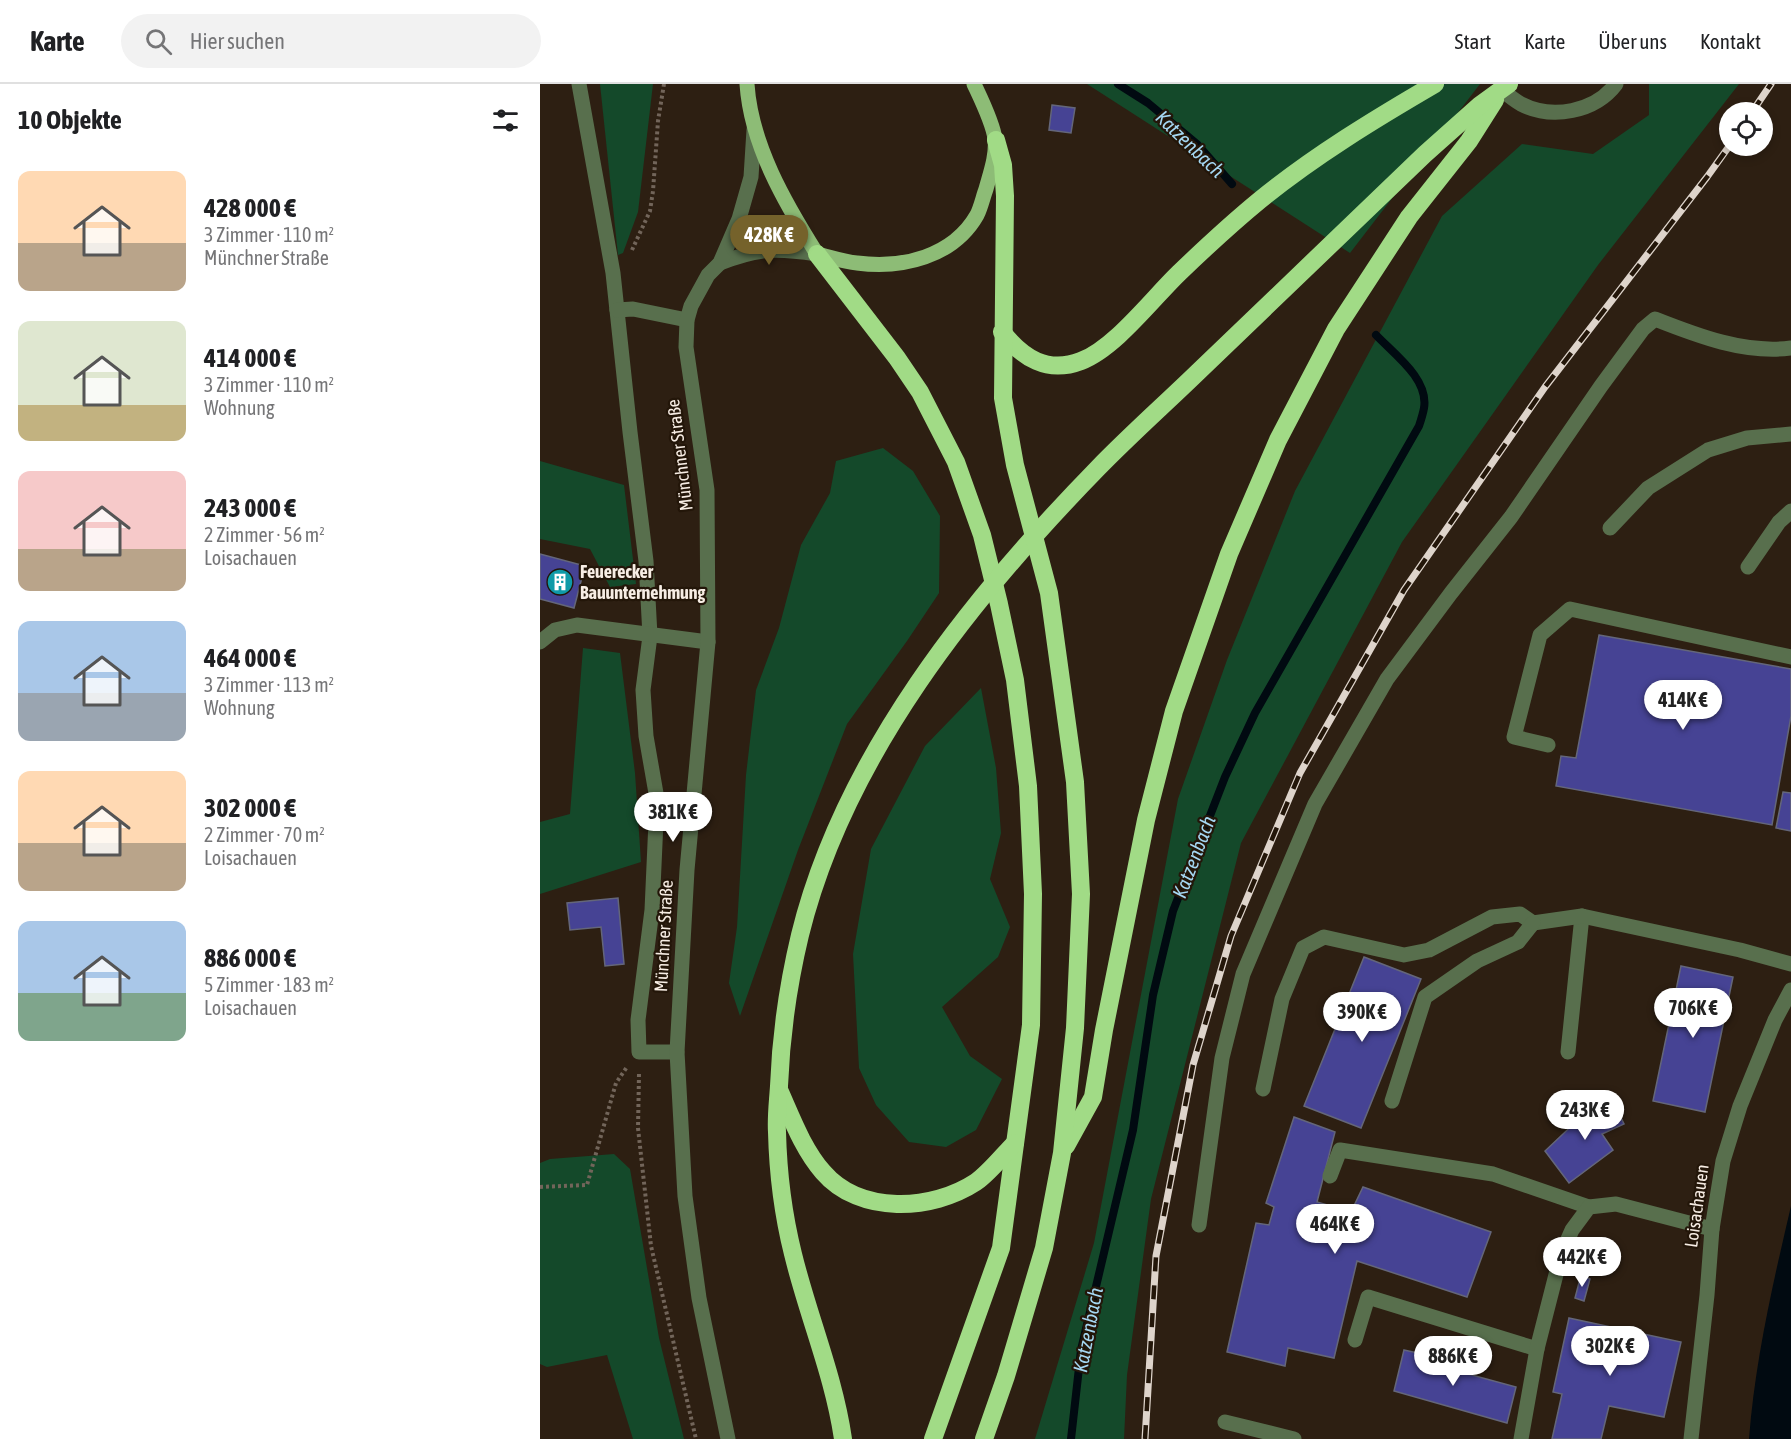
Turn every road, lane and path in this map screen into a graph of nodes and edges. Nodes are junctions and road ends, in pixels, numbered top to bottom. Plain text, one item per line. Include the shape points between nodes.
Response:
1 (579, 84) edge
2 (664, 84) edge
3 (747, 84) edge
4 (974, 84) edge
5 (1435, 84) edge
6 (1616, 84) edge
7 (1505, 87) edge
8 (754, 124) junction
9 (996, 140) junction
10 (817, 254) junction
11 (720, 263) junction
12 (613, 273) junction
13 (617, 310) junction
14 (687, 320) junction
15 (1002, 333) junction
16 (1791, 348) edge
17 (1791, 434) edge
18 (1791, 511) edge
19 (1610, 528) dead end
20 (1748, 567) dead end
21 (650, 636) junction
22 (540, 642) edge
23 (708, 642) junction
24 (1791, 657) edge
25 (1548, 745) dead end
26 (1582, 916) junction
27 (1533, 923) junction
28 (1791, 964) edge
29 (1791, 990) edge
30 (639, 1052) junction
31 (677, 1052) junction
32 (1568, 1052) dead end
33 (1263, 1089) dead end
34 (779, 1090) junction
35 (1392, 1101) dead end
36 (1015, 1143) junction
37 (1062, 1153) junction
38 (1330, 1176) dead end
39 (540, 1187) edge
40 (1589, 1206) junction
41 (1199, 1225) dead end
42 (1712, 1229) junction
43 (1355, 1340) dead end
44 (1537, 1349) junction
45 (1225, 1422) dead end
46 (696, 1439) edge
47 (728, 1439) edge
48 (843, 1439) edge
49 (933, 1439) edge
50 (984, 1439) edge
51 (1294, 1439) edge
52 (1521, 1439) edge
53 (1691, 1439) edge

1 - 12 street
2 - 12 path via 650,211 627,260 620,271
3 - 8 main road
4 - 9 main road
5 - 15 highway via 1261,199 1095,354 1066,365 1053,365 1032,360
6 - 7 street via 1602,98 1564,112 1522,104
7 - 34 highway via 1425,154 1099,466 1031,539 910,693 848,804 821,868 789,986
7 - 37 highway via 1469,141 1408,217 1336,329 1278,440 1229,554 1174,711 1149,809 1093,1097
8 - 10 main road via 782,194
8 - 11 street, Münchner Straße via 746,198
9 - 10 main road via 977,213 951,244 917,260 895,264 855,263
9 - 15 highway via 1005,196
10 - 11 street via 770,249 747,252
10 - 36 highway via 920,392 956,462 982,535 999,604 1015,680 1028,786 1034,894 1031,1025
11 - 14 street, Münchner Straße via 697,294
12 - 13 street
13 - 14 street via 633,309
13 - 21 street via 646,561
14 - 23 street, Münchner Straße via 686,347 706,490
15 - 37 highway via 1003,398 1015,465 1049,593 1075,782 1081,894 1075,1028
16 - 41 street via 1773,351 1731,345 1655,319 1642,329 1511,517 1387,680 1315,804 1243,974 1222,1058
17 - 19 street via 1747,438 1708,450 1648,488
18 - 20 street
21 - 22 street via 577,625 555,630
21 - 23 street
21 - 30 street via 643,690 657,799 652,910 638,1020
23 - 31 street, Münchner Straße via 687,870
24 - 25 street via 1570,609 1540,634 1514,737
26 - 27 street
26 - 28 street
26 - 32 street
27 - 33 street via 1520,914 1492,917 1429,950 1404,955 1324,937 1303,948 1282,999
27 - 35 street via 1518,942 1477,961 1425,997
29 - 42 street, Loisachauen via 1740,1106 1723,1161
30 - 31 street
30 - 39 path via 616,1083 587,1185
30 - 46 path via 638,1128 651,1246
31 - 47 street, Münchner Straße via 686,1207 699,1298
34 - 36 highway via 810,1156 825,1175 866,1200 891,1205 918,1204 946,1197 976,1181
34 - 48 highway via 781,1192 792,1254 839,1411
36 - 49 highway via 1001,1248
37 - 50 highway via 1044,1248
38 - 40 street via 1340,1150 1493,1174
40 - 42 street via 1616,1204
40 - 44 street via 1572,1230 1562,1255
42 - 53 street, Loisachauen
43 - 44 street via 1368,1297
44 - 52 street
45 - 51 street

